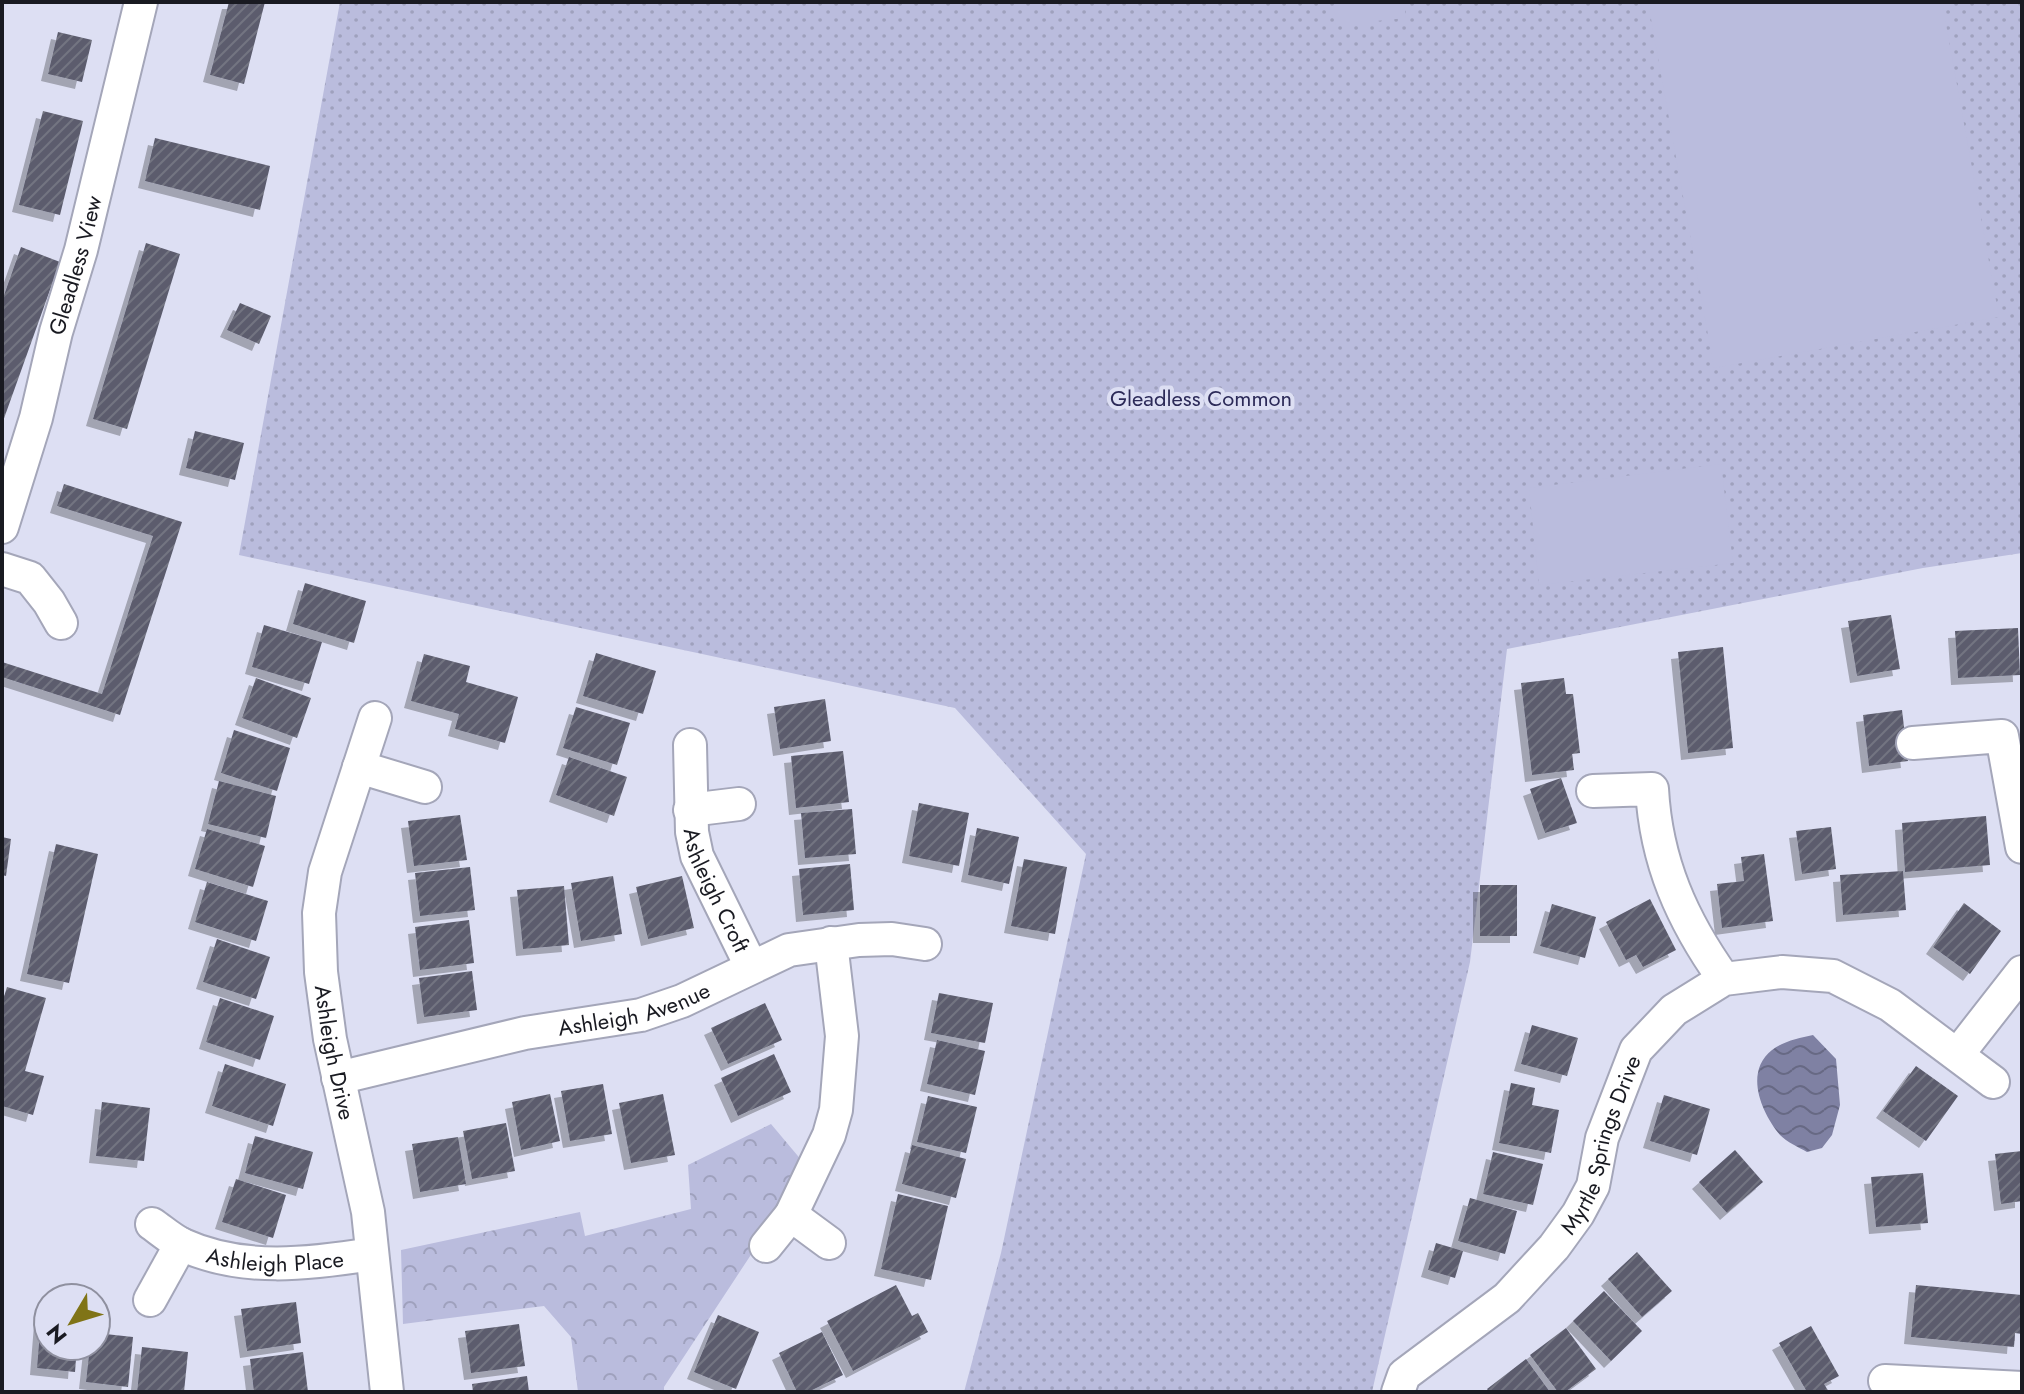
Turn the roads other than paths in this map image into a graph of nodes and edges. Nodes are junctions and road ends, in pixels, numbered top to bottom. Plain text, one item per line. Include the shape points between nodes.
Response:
1 (141, 2) edge
2 (2, 527) edge
3 (2, 569) edge
4 (61, 623) dead end
5 (375, 718) dead end
6 (1913, 743) dead end
7 (690, 745) dead end
8 (359, 767) junction
9 (425, 787) dead end
10 (1593, 791) dead end
11 (739, 804) dead end
12 (690, 810) junction
13 (2022, 847) edge
14 (831, 943) junction
15 (925, 944) dead end
16 (751, 966) junction
17 (2022, 972) edge
18 (1724, 979) junction
19 (1958, 1054) junction
20 (338, 1078) junction
21 (1993, 1082) dead end
22 (791, 1215) junction
23 (152, 1224) dead end
24 (829, 1243) dead end
25 (181, 1244) junction
26 (766, 1246) dead end
27 (372, 1254) junction
28 (150, 1300) dead end
29 (1885, 1381) dead end
30 (2022, 1388) edge
31 (387, 1392) edge
32 (1398, 1392) edge

1 - 2 street, Gleadless View via 81,250
3 - 4 street via 30,578
5 - 8 street, Ashleigh Drive
6 - 13 street via 2002,736
7 - 12 street, Ashleigh Croft
8 - 9 street
8 - 20 street, Ashleigh Drive via 325,872 319,913 321,972
10 - 18 street via 1652,789 1667,874 1696,939
11 - 12 street, Ashleigh Croft
12 - 16 street, Ashleigh Croft via 697,856
14 - 15 street, Ashleigh Avenue via 892,939
14 - 16 street, Ashleigh Avenue via 789,950
14 - 22 street via 842,1036 836,1110
16 - 20 street, Ashleigh Avenue via 641,1015 525,1033
17 - 19 street
18 - 19 street, Myrtle Springs Drive via 1782,972 1833,976 1890,1005
18 - 32 street, Myrtle Springs Drive via 1674,1010 1636,1050 1602,1138 1593,1186 1554,1247 1507,1298 1404,1375
19 - 21 street, Myrtle Springs Drive
20 - 27 street, Ashleigh Drive via 368,1212
22 - 24 street
22 - 26 street
23 - 25 street, Ashleigh Place
25 - 27 street, Ashleigh Place via 224,1259 267,1264
25 - 28 street, Ashleigh Place
27 - 31 street, Ashleigh Drive
29 - 30 street

